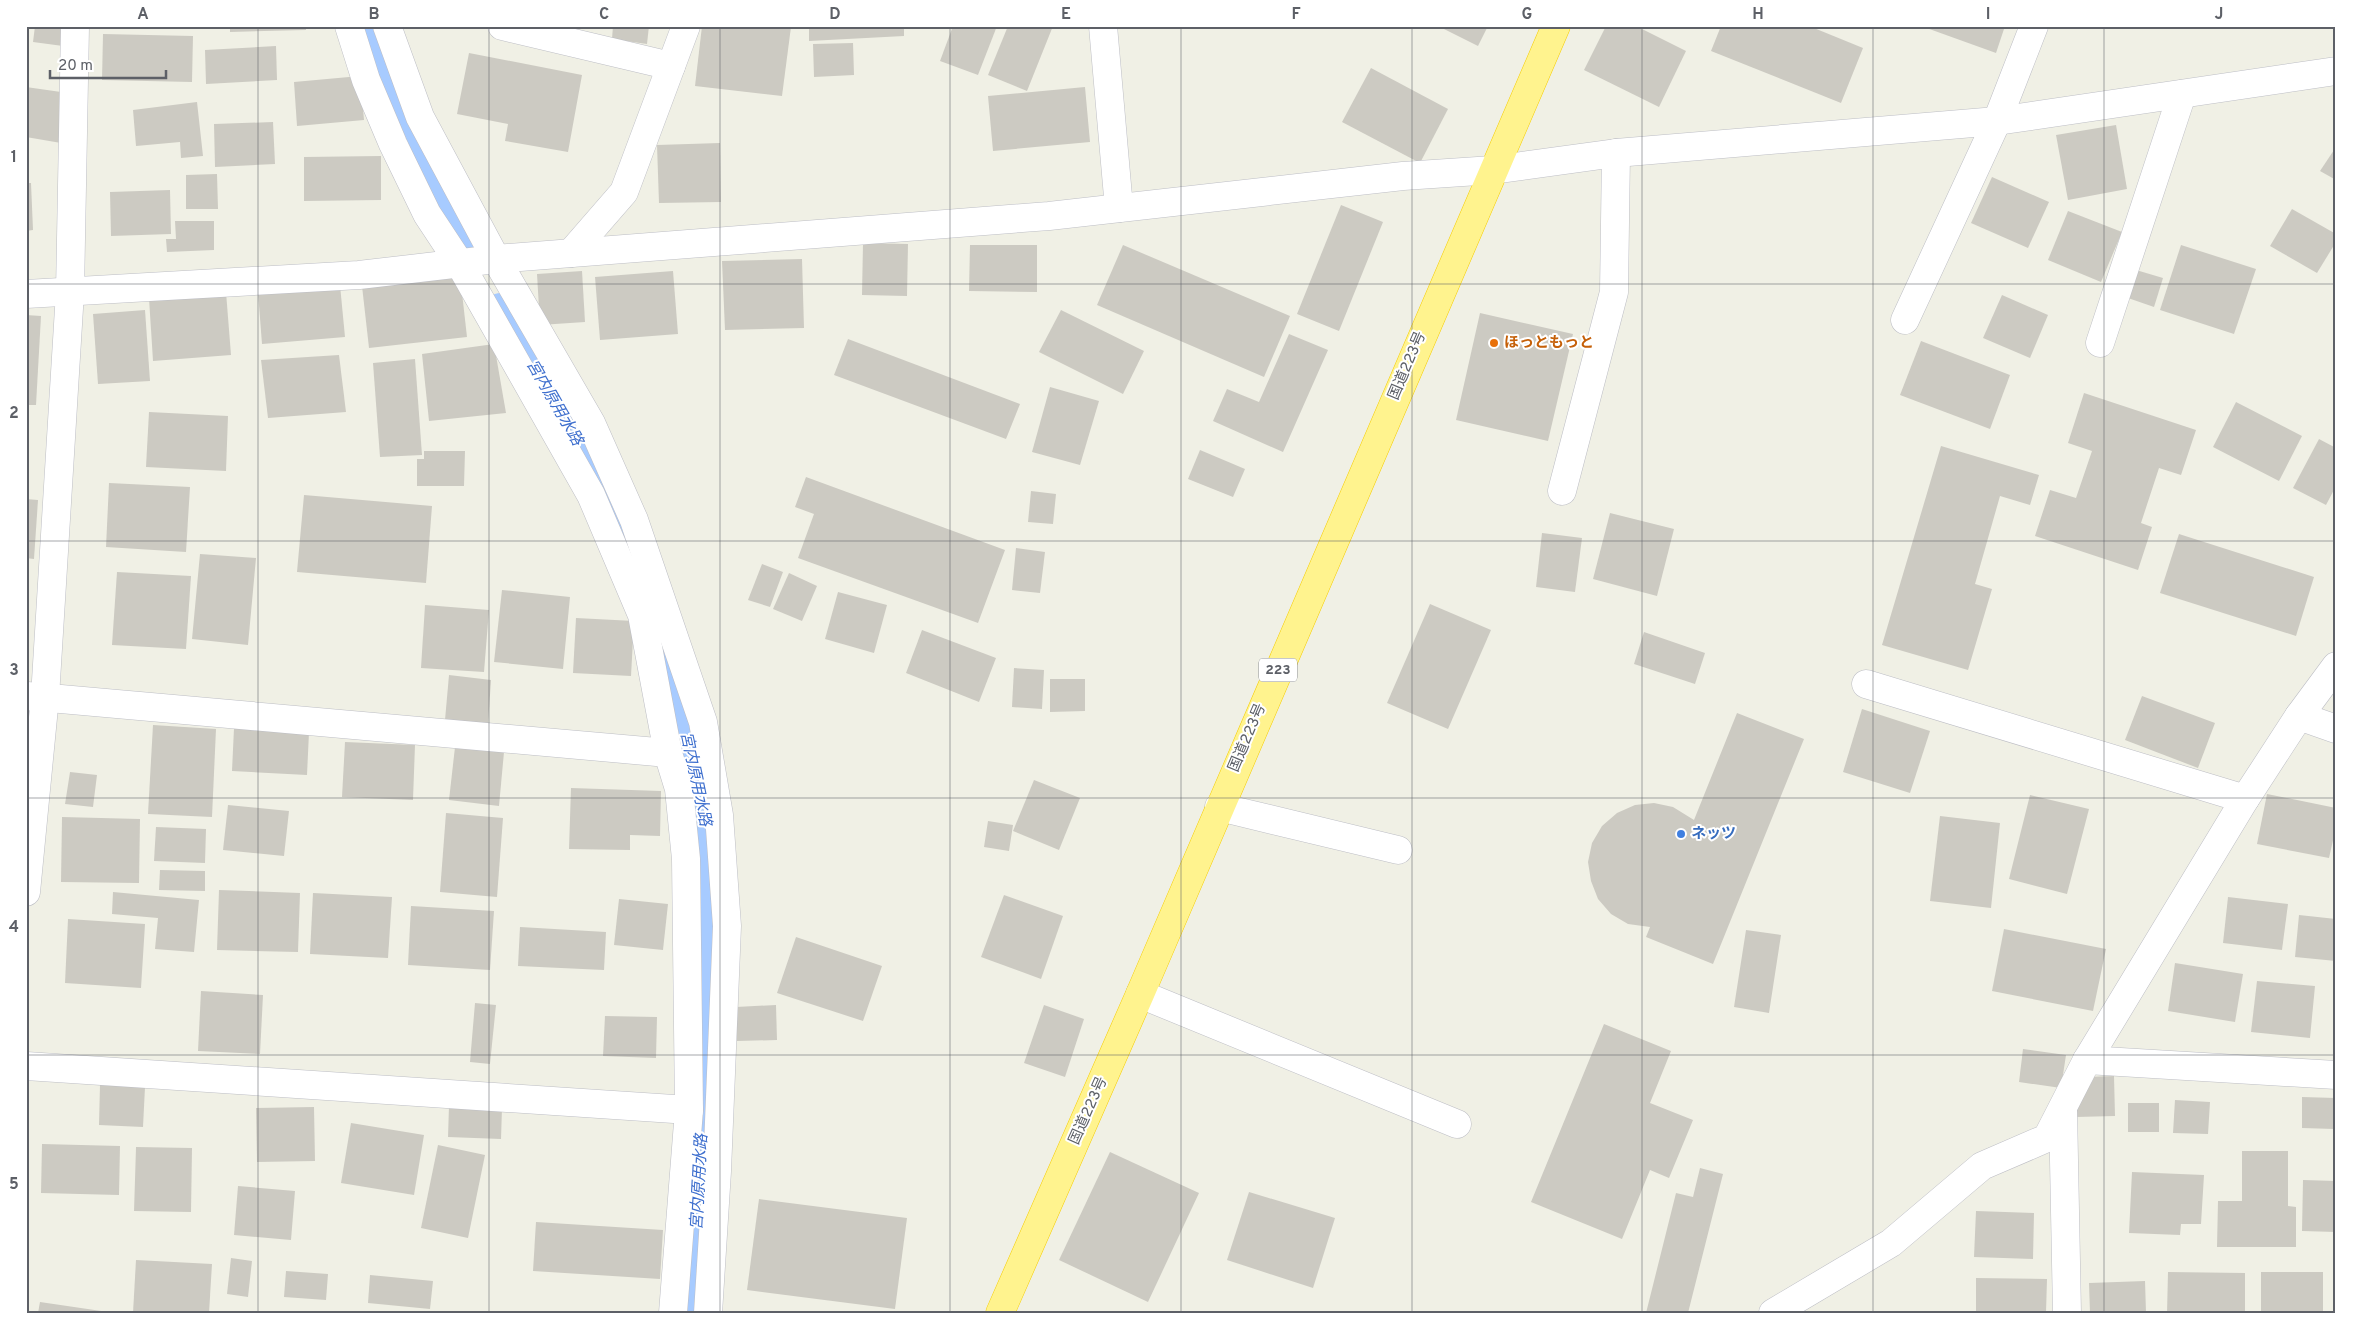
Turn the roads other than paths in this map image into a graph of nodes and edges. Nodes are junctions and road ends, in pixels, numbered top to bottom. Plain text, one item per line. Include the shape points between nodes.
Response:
1 (75, 26) edge
2 (348, 26) edge
3 (387, 26) edge
4 (502, 26) edge
5 (686, 26) edge
6 (1103, 26) edge
7 (1556, 26) edge
8 (2034, 26) edge
9 (671, 66) junction
10 (2336, 71) edge
11 (2182, 94) junction
12 (1997, 121) junction
13 (1616, 154) junction
14 (1493, 170) junction
15 (1119, 208) junction
16 (571, 253) junction
17 (496, 259) junction
18 (460, 264) junction
19 (70, 292) junction
20 (26, 294) edge
21 (1905, 320) dead end
22 (2100, 343) dead end
23 (1562, 491) dead end
24 (2336, 666) edge
25 (1866, 684) dead end
26 (36, 697) edge
27 (2299, 716) junction
28 (2336, 729) edge
29 (668, 753) junction
30 (2245, 799) junction
31 (1219, 807) junction
32 (1398, 850) dead end
33 (26, 892) edge
34 (1140, 994) junction
35 (2087, 1060) junction
36 (26, 1066) edge
37 (2336, 1075) edge
38 (2063, 1106) junction
39 (689, 1110) junction
40 (1457, 1124) dead end
41 (673, 1313) edge
42 (708, 1313) edge
43 (1000, 1313) edge
44 (1773, 1313) edge
45 (2068, 1313) edge

1 - 19 street
2 - 18 street via 393,144 427,214
3 - 17 street via 420,117
4 - 9 street
5 - 9 street
6 - 15 street
7 - 14 highway, 国道223号 / 223
8 - 12 street
9 - 16 street via 624,192
10 - 11 street
11 - 12 street
11 - 22 street
12 - 13 street
12 - 21 street
13 - 14 street
13 - 23 street via 1614,292
14 - 15 street via 1403,176
14 - 31 highway, 国道223号 / 223
15 - 16 street
16 - 17 street
17 - 18 street
17 - 42 street via 591,423 630,511 704,722 719,815 727,926
18 - 19 street via 359,275
18 - 29 street via 591,495 642,615
19 - 20 street
19 - 26 street
24 - 27 street
25 - 30 street
26 - 29 street
26 - 33 street
27 - 28 street
27 - 30 street
29 - 39 street via 679,789 686,859
30 - 35 street
31 - 32 street
31 - 34 highway, 国道223号 / 223
34 - 40 street
34 - 43 highway, 国道223号 / 223
35 - 37 street
35 - 38 street
36 - 39 street
38 - 44 street via 2047,1138 1982,1166 1891,1243
38 - 45 street
39 - 41 street

